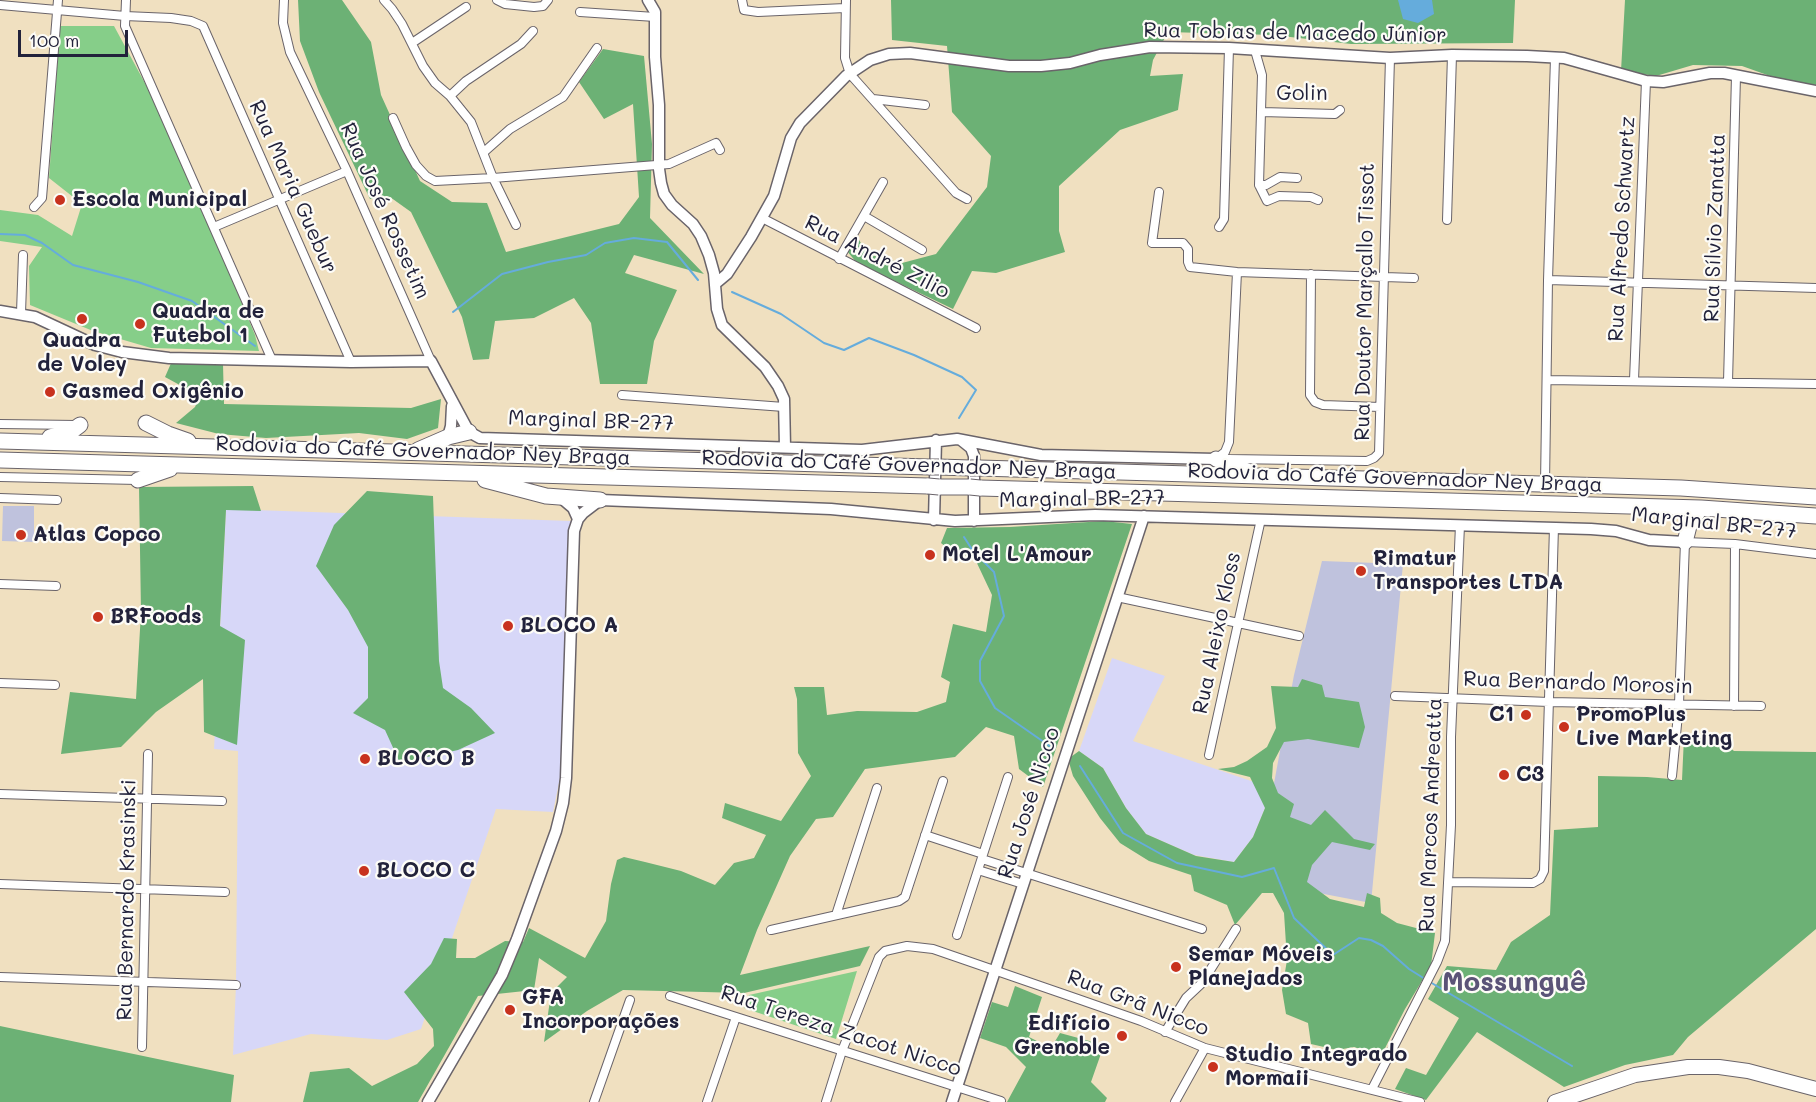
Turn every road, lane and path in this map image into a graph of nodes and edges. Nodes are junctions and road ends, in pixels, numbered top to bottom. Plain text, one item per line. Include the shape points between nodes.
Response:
1 (58, 0) edge
2 (126, 0) edge
3 (284, 0) edge
4 (384, 0) edge
5 (497, 0) edge
6 (548, 0) edge
7 (648, 0) edge
8 (742, 0) edge
9 (845, 4) edge
10 (0, 5) edge
11 (466, 7) dead end
12 (57, 10) junction
13 (580, 12) dead end
14 (124, 16) junction
15 (655, 17) junction
16 (533, 31) dead end
17 (412, 44) junction
18 (597, 48) dead end
19 (1229, 48) junction
20 (1256, 49) junction
21 (1452, 55) junction
22 (1390, 58) junction
23 (1555, 58) junction
24 (850, 74) junction
25 (1736, 76) junction
26 (1646, 81) junction
27 (1816, 91) edge
28 (450, 96) junction
29 (873, 99) junction
30 (925, 105) dead end
31 (1340, 110) dead end
32 (1262, 112) junction
33 (393, 118) dead end
34 (720, 150) dead end
35 (484, 152) junction
36 (659, 165) junction
37 (347, 171) junction
38 (493, 178) junction
39 (1297, 178) dead end
40 (883, 182) dead end
41 (1259, 184) junction
42 (1159, 192) dead end
43 (967, 199) dead end
44 (279, 200) junction
45 (1318, 200) dead end
46 (34, 207) dead end
47 (864, 216) junction
48 (762, 218) junction
49 (1447, 220) dead end
50 (516, 225) dead end
51 (214, 227) junction
52 (1219, 227) dead end
53 (922, 250) dead end
54 (23, 255) dead end
55 (839, 259) junction
56 (1237, 273) junction
57 (1311, 274) junction
58 (1382, 277) junction
59 (1414, 278) dead end
60 (1548, 280) junction
61 (1637, 282) junction
62 (715, 284) junction
63 (1731, 286) junction
64 (1816, 288) edge
65 (0, 311) edge
66 (21, 313) junction
67 (976, 328) dead end
68 (272, 360) junction
69 (431, 361) junction
70 (351, 362) junction
71 (1547, 380) junction
72 (1634, 380) junction
73 (1728, 382) junction
74 (1816, 384) edge
75 (622, 395) dead end
76 (452, 402) junction
77 (784, 407) junction
78 (1380, 407) junction
79 (146, 423) dead end
80 (0, 424) edge
81 (80, 425) joint
82 (469, 432) junction
83 (448, 438) junction
84 (957, 439) junction
85 (936, 440) junction
86 (0, 441) edge
87 (224, 447) junction
88 (785, 447) junction
89 (410, 452) junction
90 (1216, 459) junction
91 (0, 460) edge
92 (182, 465) junction
93 (459, 473) junction
94 (1261, 476) junction
95 (4, 477) edge
96 (138, 480) joint
97 (1545, 484) junction
98 (0, 485) edge
99 (1814, 496) edge
100 (560, 497) junction
101 (0, 498) edge
102 (57, 500) dead end
103 (600, 500) junction
104 (1701, 508) junction
105 (1144, 516) junction
106 (1816, 516) edge
107 (578, 519) junction
108 (1261, 519) junction
109 (934, 520) junction
110 (974, 521) junction
111 (1460, 525) junction
112 (1554, 527) junction
113 (1685, 542) junction
114 (1735, 544) junction
115 (1816, 554) edge
116 (0, 584) edge
117 (56, 586) dead end
118 (1117, 597) junction
119 (1238, 623) junction
120 (1299, 636) dead end
121 (0, 683) edge
122 (55, 685) dead end
123 (1395, 696) dead end
124 (1453, 698) junction
125 (1550, 702) junction
126 (1679, 704) junction
127 (1734, 706) junction
128 (1761, 706) dead end
129 (148, 754) dead end
130 (1209, 755) dead end
131 (1672, 776) dead end
132 (1008, 777) dead end
133 (943, 782) dead end
134 (877, 789) dead end
135 (0, 794) edge
136 (147, 799) junction
137 (222, 801) dead end
138 (925, 836) junction
139 (982, 856) junction
140 (978, 870) junction
141 (1027, 872) junction
142 (1448, 882) junction
143 (0, 884) edge
144 (1023, 884) junction
145 (145, 889) junction
146 (225, 892) dead end
147 (836, 915) junction
148 (1202, 929) dead end
149 (1236, 929) dead end
150 (771, 930) dead end
151 (957, 934) dead end
152 (995, 970) junction
153 (0, 977) edge
154 (143, 982) junction
155 (236, 986) dead end
156 (670, 996) dead end
157 (630, 1000) dead end
158 (736, 1017) junction
159 (1165, 1032) junction
160 (142, 1047) dead end
161 (1205, 1048) junction
162 (842, 1050) junction
163 (957, 1087) junction
164 (1372, 1089) junction
165 (1816, 1089) edge
166 (1386, 1093) junction
167 (1001, 1101) edge
168 (428, 1102) edge
169 (594, 1102) edge
170 (707, 1102) edge
171 (826, 1102) edge
172 (952, 1102) edge
173 (1175, 1102) edge
174 (1379, 1102) edge
175 (1420, 1102) edge
176 (1555, 1102) edge

1 - 12 street
2 - 14 street
3 - 37 street, Rua José Rossetim via 283,23 290,52
4 - 17 street
5 - 6 street via 534,7 543,6
7 - 15 street
8 - 9 street via 744,10 758,12
9 - 24 street via 845,58
10 - 12 street
11 - 17 street
12 - 14 street
12 - 46 street via 42,198
13 - 15 street
14 - 44 street, Rua Maria Guebur via 171,18 203,26
14 - 51 street via 143,70
15 - 36 street
16 - 28 street
17 - 28 street via 435,83
18 - 35 street via 563,97 510,129
19 - 20 street, Rua Tobias de Macedo Júnior
19 - 24 street, Rua Tobias de Macedo Júnior via 1150,47 1041,66 889,54 870,60
19 - 52 street via 1224,219
20 - 22 street, Rua Tobias de Macedo Júnior
20 - 32 street via 1262,75
21 - 22 street, Rua Tobias de Macedo Júnior
21 - 23 street, Rua Tobias de Macedo Júnior
21 - 49 street
22 - 58 street, Rua Doutor Marçallo Tissot
23 - 26 street, Rua Tobias de Macedo Júnior
23 - 60 street
24 - 29 street
24 - 48 street, Rua Tobias de Macedo Júnior via 800,123
25 - 26 street, Rua Tobias de Macedo Júnior via 1710,74
25 - 27 street, Rua Tobias de Macedo Júnior
25 - 63 street, Rua Sílvio Zanatta
26 - 61 street, Rua Alfredo Schwartz
28 - 35 street via 471,122
29 - 30 street
29 - 43 street via 956,194
31 - 32 street, Golin via 1335,114
32 - 41 street
33 - 38 street via 406,147 426,176 435,181
34 - 36 street via 716,143
35 - 38 street
36 - 38 street
36 - 62 street via 664,194 701,236 710,255
37 - 44 street
37 - 69 street, Rua José Rossetim
38 - 50 street
39 - 41 street via 1280,177 1266,185
40 - 47 street
41 - 45 street via 1267,201 1279,196
42 - 56 street via 1152,243 1183,243 1188,249 1190,267
44 - 51 street
44 - 70 street, Rua Maria Guebur
47 - 53 street
47 - 55 street
48 - 55 street, Rua André Zilio
48 - 62 street, Rua Tobias de Macedo Júnior via 727,274
51 - 68 street
54 - 66 street
55 - 67 street, Rua André Zilio
56 - 57 street
56 - 90 street via 1229,442
57 - 58 street
57 - 78 street via 1310,395 1323,405
58 - 59 street
58 - 78 street, Rua Doutor Marçallo Tissot
60 - 61 street
60 - 71 street
61 - 63 street
61 - 72 street, Rua Alfredo Schwartz
62 - 77 street via 722,325 765,368 778,386
63 - 64 street
63 - 73 street, Rua Sílvio Zanatta
65 - 66 street
66 - 68 street via 95,345 122,352 170,358
68 - 70 street
69 - 70 street
69 - 76 street, Rua José Rossetim
71 - 72 street
71 - 97 street
72 - 73 street
73 - 74 street
75 - 77 street
76 - 82 street, Rua José Rossetim
76 - 83 street
77 - 88 street
78 - 90 street, Rua Doutor Marçallo Tissot via 1379,453 1374,459
79 - 87 highway via 179,438
80 - 81 street
81 - 86 highway via 61,435
82 - 83 highway
82 - 88 street, Marginal BR-277 via 480,438
83 - 89 highway
84 - 85 street, Marginal BR-277
84 - 90 street, Marginal BR-277 via 1041,455
84 - 110 street via 971,448 974,456
85 - 88 street, Marginal BR-277 via 871,449
85 - 109 street
86 - 87 highway, Rodovia do Café Governador Ney Braga
87 - 89 highway, Rodovia do Café Governador Ney Braga
89 - 94 highway, Rodovia do Café Governador Ney Braga
90 - 94 highway
91 - 92 highway, Rodovia do Café Governador Ney Braga
92 - 93 highway, Rodovia do Café Governador Ney Braga
92 - 96 highway
93 - 100 highway
93 - 104 highway, Rodovia do Café Governador Ney Braga
94 - 97 highway, Rodovia do Café Governador Ney Braga
95 - 96 street
95 - 98 street
97 - 99 highway, Rodovia do Café Governador Ney Braga
100 - 103 highway
100 - 107 street via 573,508
101 - 102 street
103 - 107 street
103 - 109 street, Marginal BR-277 via 831,509
104 - 106 highway, Rodovia do Café Governador Ney Braga
104 - 113 highway via 1689,522
105 - 108 street, Marginal BR-277
105 - 110 street, Marginal BR-277 via 1078,514
105 - 118 street, Rua José Nicco
107 - 168 street via 573,550 566,778 560,816 502,975
108 - 111 street, Marginal BR-277
108 - 119 street, Rua Aleixo Kloss
109 - 110 street, Marginal BR-277
111 - 112 street, Marginal BR-277
111 - 124 street, Rua Marcos Andreatta
112 - 113 street, Marginal BR-277 via 1608,530 1649,540
112 - 125 street
113 - 114 street, Marginal BR-277
113 - 126 street
114 - 115 street, Marginal BR-277
114 - 127 street
116 - 117 street
118 - 119 street
118 - 141 street, Rua José Nicco
119 - 120 street
119 - 130 street, Rua Aleixo Kloss
121 - 122 street
123 - 124 street, Rua Bernardo Morosin
124 - 125 street, Rua Bernardo Morosin
124 - 142 street, Rua Marcos Andreatta
125 - 126 street, Rua Bernardo Morosin
125 - 142 street via 1544,867 1540,879 1528,884
126 - 127 street, Rua Bernardo Morosin
126 - 131 street
127 - 128 street, Rua Bernardo Morosin
129 - 136 street, Rua Bernardo Krasinski
132 - 139 street
133 - 138 street
134 - 147 street
135 - 136 street
136 - 137 street
136 - 145 street, Rua Bernardo Krasinski
138 - 139 street
138 - 147 street via 905,897
139 - 140 street
139 - 141 street
140 - 144 street
140 - 151 street
141 - 144 street, Rua José Nicco
141 - 148 street
142 - 164 street, Rua Marcos Andreatta via 1441,955
143 - 145 street
144 - 152 street, Rua José Nicco
145 - 146 street
145 - 154 street, Rua Bernardo Krasinski
147 - 150 street
149 - 159 street
152 - 159 street, Rua Grã Nicco
152 - 162 street, Rua Grã Nicco via 925,947 900,947 881,954
152 - 163 street, Rua José Nicco
153 - 154 street
154 - 155 street
154 - 160 street, Rua Bernardo Krasinski
156 - 158 street, Rua Tereza Zacot Nicco
157 - 169 street
158 - 162 street, Rua Tereza Zacot Nicco
158 - 170 street
159 - 161 street, Rua Grã Nicco
161 - 164 street, Rua Grã Nicco
161 - 173 street
162 - 163 street, Rua Tereza Zacot Nicco
162 - 171 street
163 - 167 street, Rua Tereza Zacot Nicco
163 - 172 street, Rua José Nicco
164 - 166 street, Rua Grã Nicco
165 - 176 main road via 1748,1071 1688,1066 1635,1075
166 - 174 street
166 - 175 street, Rua Grã Nicco

